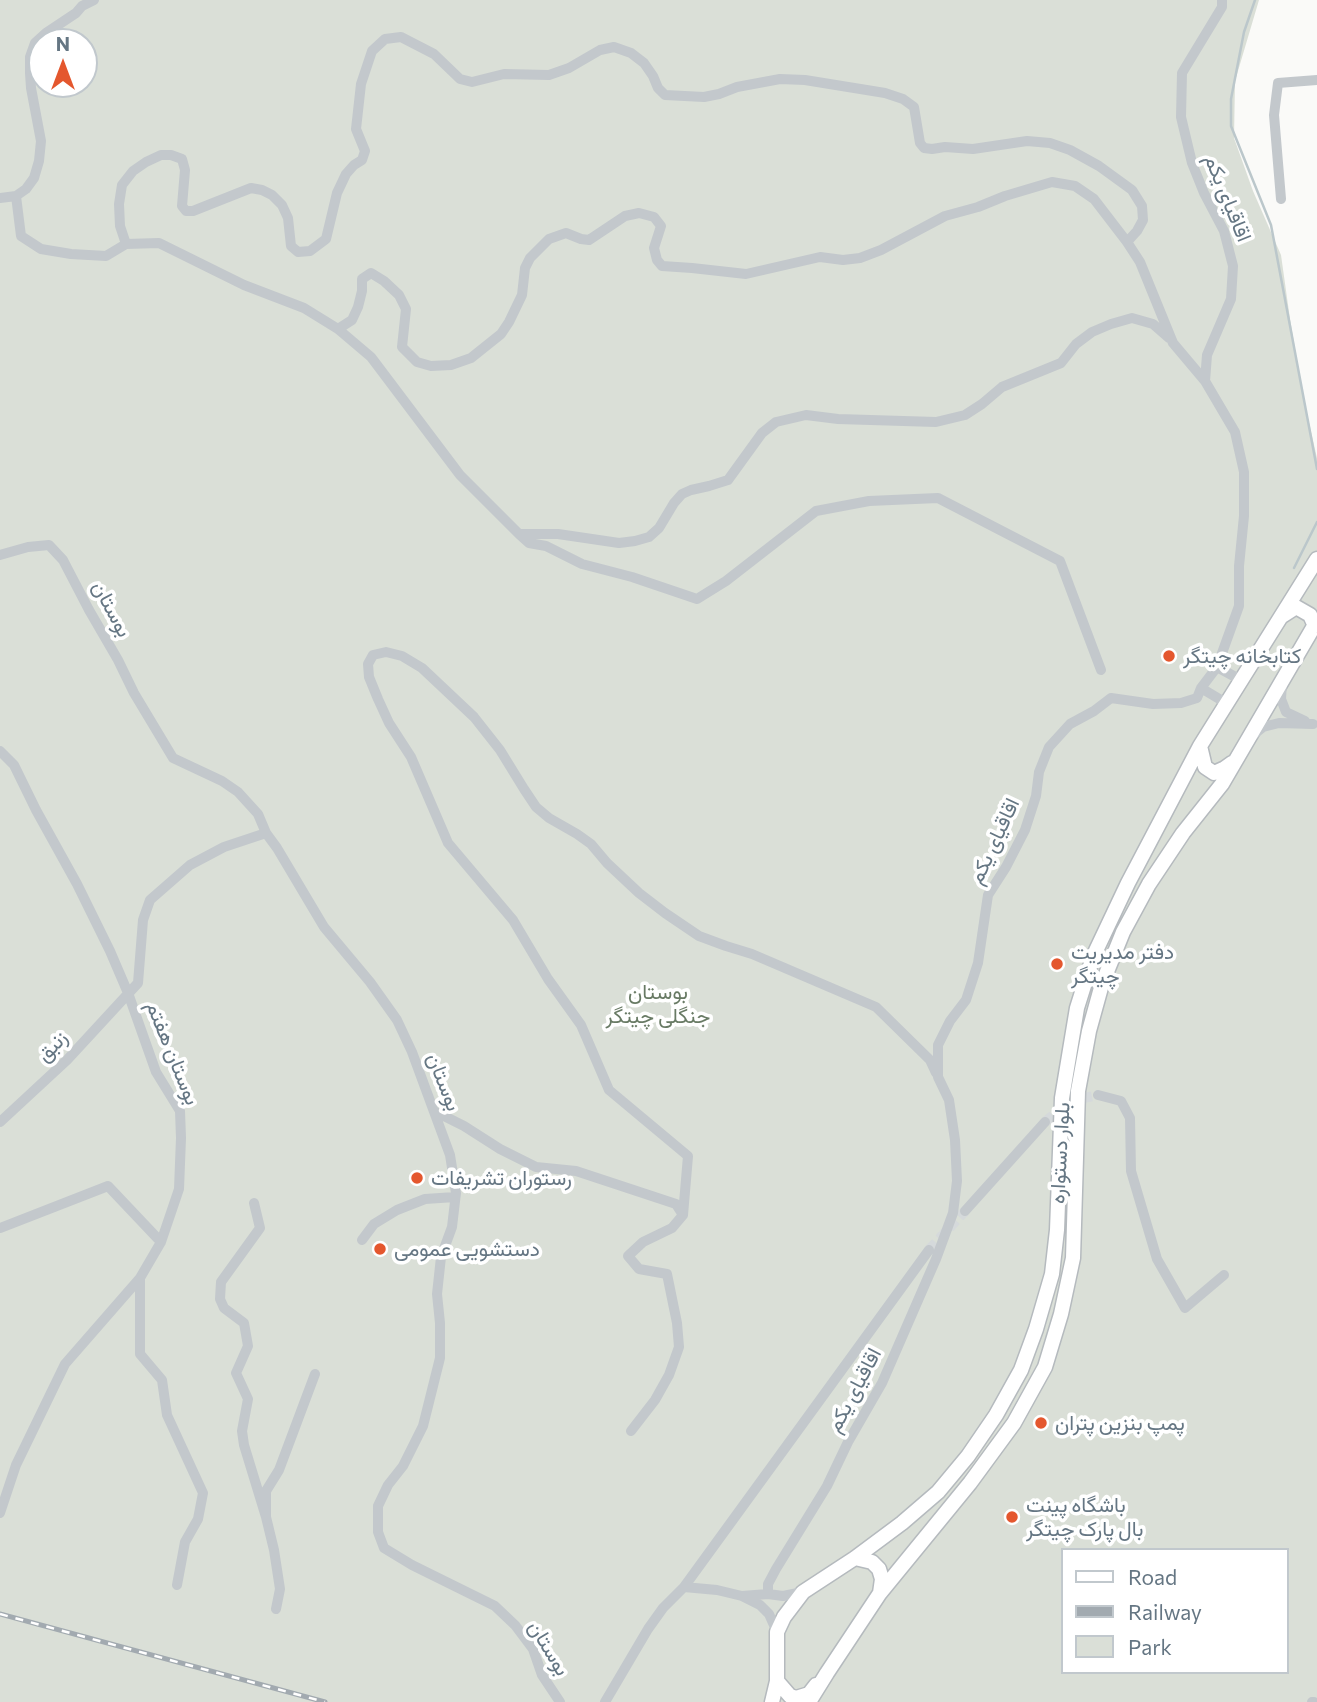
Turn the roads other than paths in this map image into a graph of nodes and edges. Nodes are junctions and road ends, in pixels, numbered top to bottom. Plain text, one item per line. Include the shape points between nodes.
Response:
1 (94, 0) edge
2 (1222, 0) edge
3 (83, 3) edge
4 (1317, 80) edge
5 (16, 196) junction
6 (0, 198) edge
7 (1281, 199) dead end
8 (1127, 242) junction
9 (126, 244) junction
10 (338, 329) junction
11 (1173, 343) junction
12 (1205, 380) junction
13 (519, 534) junction
14 (0, 555) edge
15 (1317, 559) edge
16 (1280, 617) junction
17 (1316, 624) edge
18 (1217, 667) junction
19 (1101, 670) dead end
20 (1241, 680) junction
21 (1282, 680) junction
22 (1201, 688) junction
23 (1226, 703) junction
24 (1315, 725) edge
25 (1245, 742) junction
26 (1200, 746) junction
27 (0, 751) edge
28 (1235, 761) junction
29 (266, 834) junction
30 (128, 993) junction
31 (938, 1077) junction
32 (1098, 1095) dead end
33 (436, 1112) junction
34 (0, 1122) edge
35 (1045, 1122) tunnel mouth
36 (455, 1197) junction
37 (254, 1203) dead end
38 (965, 1211) tunnel mouth
39 (683, 1215) junction
40 (0, 1228) edge
41 (362, 1240) dead end
42 (161, 1242) junction
43 (929, 1250) tunnel mouth
44 (1224, 1275) dead end
45 (140, 1278) junction
46 (315, 1374) dead end
47 (631, 1431) dead end
48 (0, 1513) edge
49 (266, 1517) junction
50 (855, 1558) junction
51 (177, 1584) dead end
52 (684, 1587) junction
53 (803, 1592) junction
54 (880, 1593) junction
55 (768, 1594) junction
56 (742, 1596) junction
57 (276, 1609) dead end
58 (777, 1632) junction
59 (827, 1673) junction
60 (777, 1681) junction
61 (560, 1702) edge
62 (606, 1702) edge
63 (772, 1702) edge
64 (810, 1702) edge

1 - 3 street
2 - 12 street, اقاقیای یکم via 1222,8 1182,73 1181,117 1192,163 1224,231 1233,267 1231,299 1207,355
3 - 5 street via 35,43 30,57 41,141 34,178
4 - 7 street via 1278,83 1274,116
5 - 6 street
5 - 9 street via 21,236 41,249 106,256
8 - 9 street via 1143,220 1142,206 1132,190 1092,161 1060,146 1027,141 985,149 924,148 914,107 885,93 780,79 704,97 665,95 644,63 614,47 549,75 504,74 471,82 460,79 434,54 401,37 385,39 372,51 361,84 356,129 365,151 346,174 326,239 318,246 298,252 291,246 282,205 262,190 251,188 186,211 182,206 185,170 182,159 172,155 146,162 122,185 118,204
8 - 10 street via 1094,199 1075,186 1052,182 946,216 860,258 820,257 746,274 662,266 654,248 661,226 654,217 639,213 625,216 589,240 566,233 549,239 525,268 522,295 509,322 471,358 451,365 417,362 402,347 406,309 399,295 371,273 362,279 352,320
8 - 11 street via 1140,262
9 - 10 street via 159,243 244,285 304,308
10 - 13 street via 371,357 460,475
11 - 12 street
11 - 13 street via 1153,324 1132,318 1092,332 1061,363 1002,387 965,415 936,422 806,415 776,422 762,433 728,480 682,494 649,537 620,543
12 - 18 street, اقاقیای یکم via 1235,432 1244,472 1239,606
13 - 19 street via 582,564 697,599 816,511 869,501 938,498 1060,561
14 - 29 street, بوستان via 49,545 63,560 173,758 238,792 258,814
15 - 16 main road, بلوار دستواره
16 - 17 main road via 1296,607
16 - 20 main road, بلوار دستواره
17 - 21 main road, بلوار دستواره
18 - 20 street
18 - 22 street, اقاقیای یکم
20 - 23 main road, بلوار دستواره
21 - 24 street via 1286,712
21 - 25 main road, بلوار دستواره
22 - 23 street
22 - 31 street, اقاقیای یکم via 1196,698 1181,703 1111,698 1070,724 1049,747 1026,830 988,895 978,962 965,1000 938,1045
23 - 26 main road, بلوار دستواره
24 - 25 street via 1279,723 1263,727
25 - 28 main road, بلوار دستواره
26 - 28 main road via 1205,767 1214,773
26 - 50 main road, بلوار دستواره via 1116,908 1093,957 1077,1008 1062,1098 1052,1274 1021,1370 975,1446 938,1492
27 - 30 street, بوستان هفتم via 14,765 77,884
28 - 54 main road, بلوار دستواره via 1149,884 1102,984 1078,1091 1073,1258 1045,1367 1014,1423
29 - 30 street via 224,847 190,865 150,900 143,920 138,983
29 - 33 street, بوستان via 324,927 397,1020
30 - 34 street, زنبق via 67,1060
30 - 42 street, بوستان هفتم via 156,1072 180,1111 179,1189
31 - 39 street via 930,1060 876,1007 699,936 665,913 591,844 536,807 474,717 422,668 402,656 373,655 369,677 377,699 411,757 448,843 513,920 581,1025 609,1090 688,1156
31 - 55 street, اقاقیای یکم via 949,1100 955,1140 953,1213 882,1383 776,1569
32 - 44 street via 1121,1101 1130,1118 1131,1171 1157,1259 1185,1308
33 - 36 street, بوستان via 450,1155
33 - 39 street via 536,1167 576,1171 676,1204
35 - 38 street
36 - 41 street via 425,1199 397,1210 374,1224
36 - 61 street, بوستان via 437,1294 440,1358 423,1426 378,1506 378,1532 384,1548 495,1606 533,1649 542,1675
37 - 49 street via 260,1228 221,1282 220,1299 224,1308 244,1323 248,1346 236,1373 248,1399 244,1445
39 - 47 street via 672,1228 643,1242 628,1256 639,1269 667,1274 679,1347 655,1400
40 - 42 street via 108,1186
42 - 45 street, بوستان هفتم
43 - 52 street
45 - 48 street, بوستان هفتم via 65,1364 16,1465
45 - 51 street via 140,1354 162,1380 167,1415 203,1493 198,1519 185,1542
46 - 49 street via 266,1491
49 - 57 street via 280,1589
50 - 53 main road, بلوار دستواره
50 - 54 main road via 879,1569
52 - 56 street
52 - 62 street via 648,1629
53 - 55 street
53 - 58 main road, بلوار دستواره
54 - 59 main road, بلوار دستواره
55 - 56 street
56 - 58 street via 769,1614
58 - 60 main road
59 - 60 main road via 809,1694 796,1698
59 - 64 main road, بلوار دستواره
60 - 63 main road

